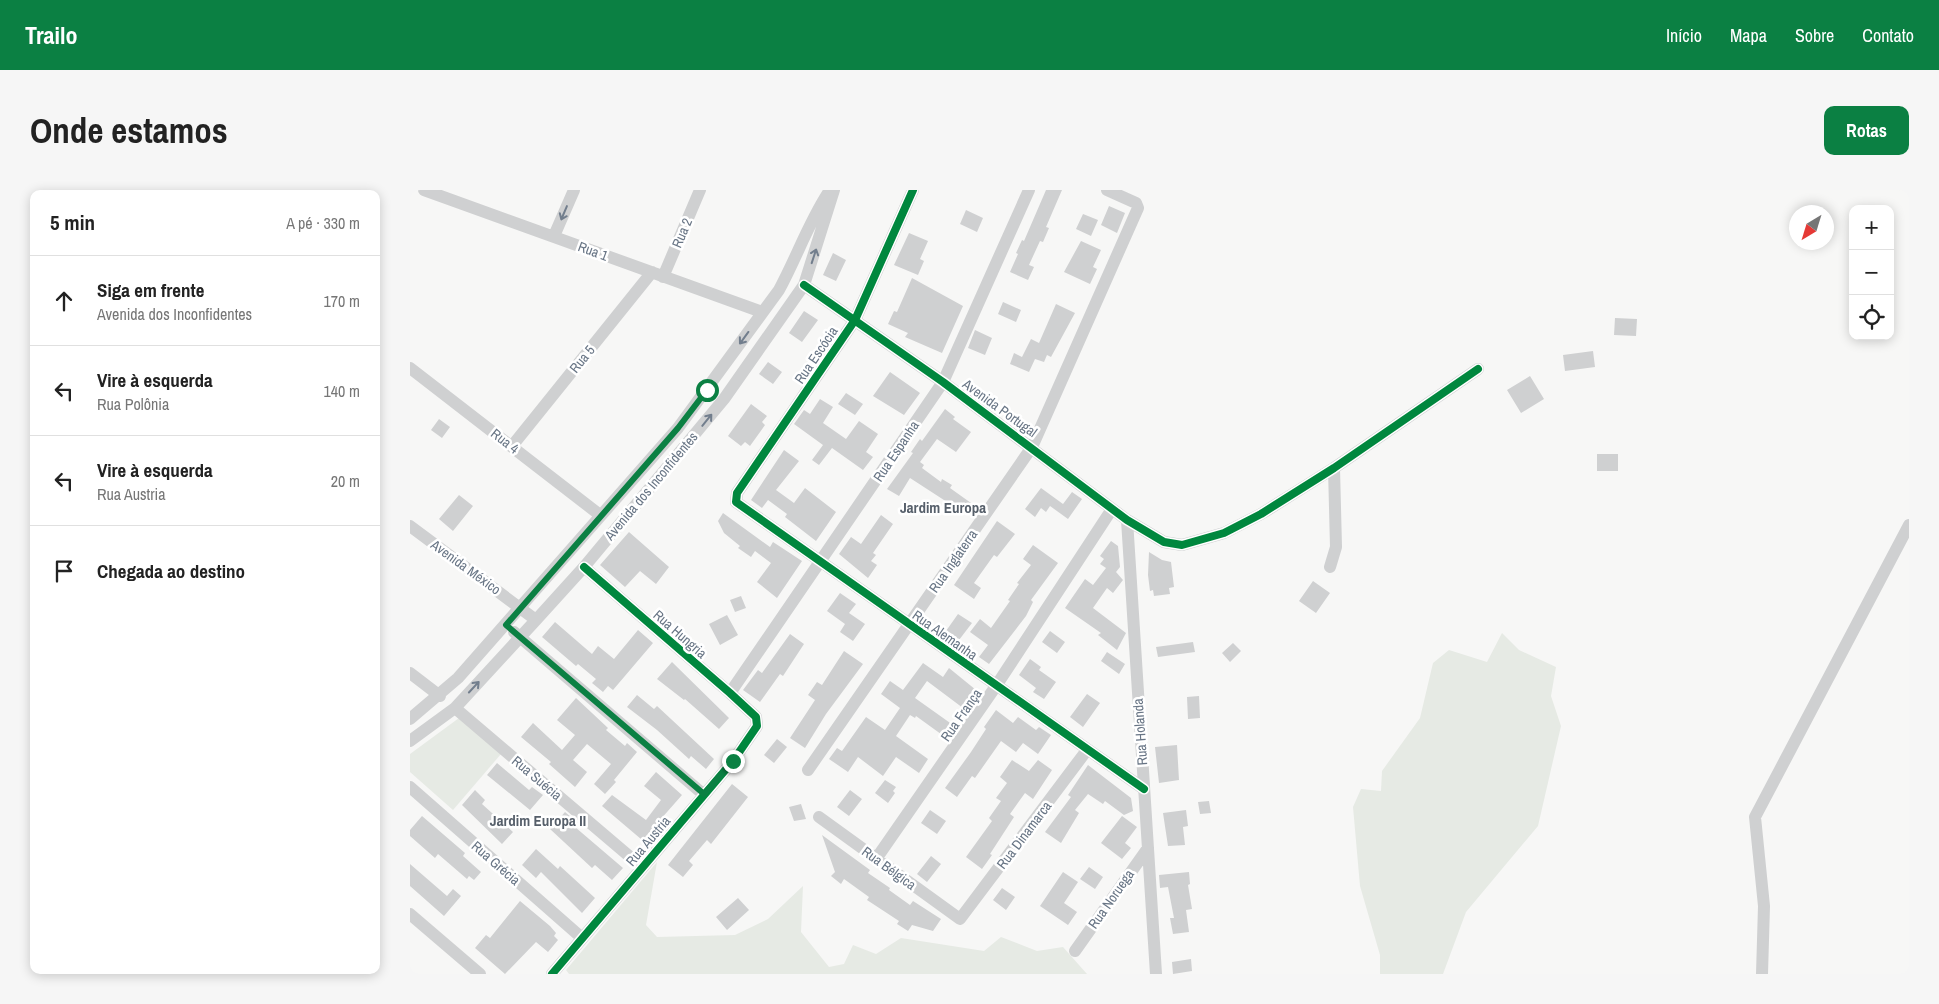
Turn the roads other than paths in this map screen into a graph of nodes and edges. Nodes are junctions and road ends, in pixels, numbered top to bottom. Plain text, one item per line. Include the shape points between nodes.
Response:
1 (424, 190) edge
2 (574, 190) edge
3 (700, 190) edge
4 (830, 190) edge
5 (834, 190) edge
6 (913, 190) edge
7 (1029, 190) edge
8 (1107, 190) edge
9 (445, 193) edge
10 (554, 236) junction
11 (658, 275) junction
12 (804, 285) junction
13 (762, 312) junction
14 (855, 320) junction
15 (410, 368) edge
16 (1478, 369) dead end
17 (943, 382) junction
18 (512, 446) junction
19 (1032, 447) junction
20 (1334, 468) junction
21 (736, 498) joint
22 (1112, 509) junction
23 (600, 515) junction
24 (1128, 520) junction
25 (1909, 524) edge
26 (410, 526) edge
27 (820, 562) junction
28 (584, 567) junction
29 (1330, 567) dead end
30 (521, 608) junction
31 (536, 620) junction
32 (909, 624) junction
33 (506, 625) junction
34 (520, 637) junction
35 (410, 673) edge
36 (996, 686) junction
37 (730, 694) junction
38 (440, 696) junction
39 (454, 708) junction
40 (410, 719) edge
41 (758, 721) joint
42 (410, 741) edge
43 (1087, 750) junction
44 (808, 770) dead end
45 (410, 787) edge
46 (1144, 789) junction
47 (704, 794) junction
48 (819, 816) dead end
49 (1148, 848) junction
50 (876, 858) junction
51 (642, 868) junction
52 (410, 914) edge
53 (960, 919) joint
54 (582, 938) junction
55 (1075, 951) dead end
56 (480, 974) edge
57 (552, 974) edge
58 (1156, 974) edge
59 (1762, 974) edge

1 - 9 street, Rua 1
2 -> 10 street
3 - 11 street, Rua 2
4 - 13 street, Avenida dos Inconfidentes via 818,208 792,267
12 -> 5 street, Avenida dos Inconfidentes
6 - 14 street, Rua Escócia
7 - 17 street, Rua Espanha
8 - 19 street, Rua Inglaterra via 1138,205
9 - 10 street, Rua 1
10 - 11 street, Rua 1
11 - 13 street, Rua 1
11 - 18 street, Rua 5
12 - 14 street, Avenida Portugal
28 -> 12 street, Avenida dos Inconfidentes via 724,399
13 -> 23 street, Avenida dos Inconfidentes via 678,428
14 - 17 street, Avenida Portugal
14 - 21 street, Rua Escócia
15 - 18 street, Rua 4
16 - 20 street
17 - 19 street, Avenida Portugal
17 - 27 street, Rua Espanha
18 - 23 street, Rua 4
19 - 22 street, Avenida Portugal
19 - 32 street, Rua Inglaterra
20 - 24 street, Avenida Portugal via 1224,534 1182,545 1164,542
20 - 29 street via 1336,547
21 - 27 street, Rua Alemanha via 739,506
22 - 24 street, Avenida Portugal
22 - 36 street, Rua França
23 - 30 street, Avenida dos Inconfidentes
24 - 46 street, Rua Holanda
25 - 59 street via 1755,817 1764,906
26 - 30 street, Avenida México
27 - 32 street, Rua Alemanha
27 - 37 street, Rua Espanha
28 - 31 street, Avenida dos Inconfidentes
28 - 37 street, Rua Hungria
30 - 31 street, Avenida México
30 - 33 street, Avenida dos Inconfidentes
31 - 34 street, Avenida dos Inconfidentes
32 - 36 street, Rua Alemanha
32 - 44 street, Rua Inglaterra
33 - 34 street
33 - 38 street, Avenida dos Inconfidentes
39 -> 34 street, Avenida dos Inconfidentes
34 - 47 street
35 - 38 street
36 - 43 street, Rua Alemanha
36 - 50 street, Rua França
37 - 41 street, Rua Hungria
38 - 40 street, Avenida dos Inconfidentes
39 - 42 street, Avenida dos Inconfidentes
39 - 51 street, Rua Suécia
41 - 47 street, Rua Austria via 754,732
43 - 46 street, Rua Alemanha
43 - 53 street, Rua Dinamarca
45 - 54 street, Rua Grécia
46 - 49 street, Rua Holanda
47 - 51 street, Rua Austria
48 - 50 street, Rua Bélgica
49 - 55 street, Rua Noruega
49 - 58 street, Rua Holanda
50 - 53 street, Rua Bélgica
51 - 54 street, Rua Austria
52 - 56 street
54 - 57 street, Rua Austria

